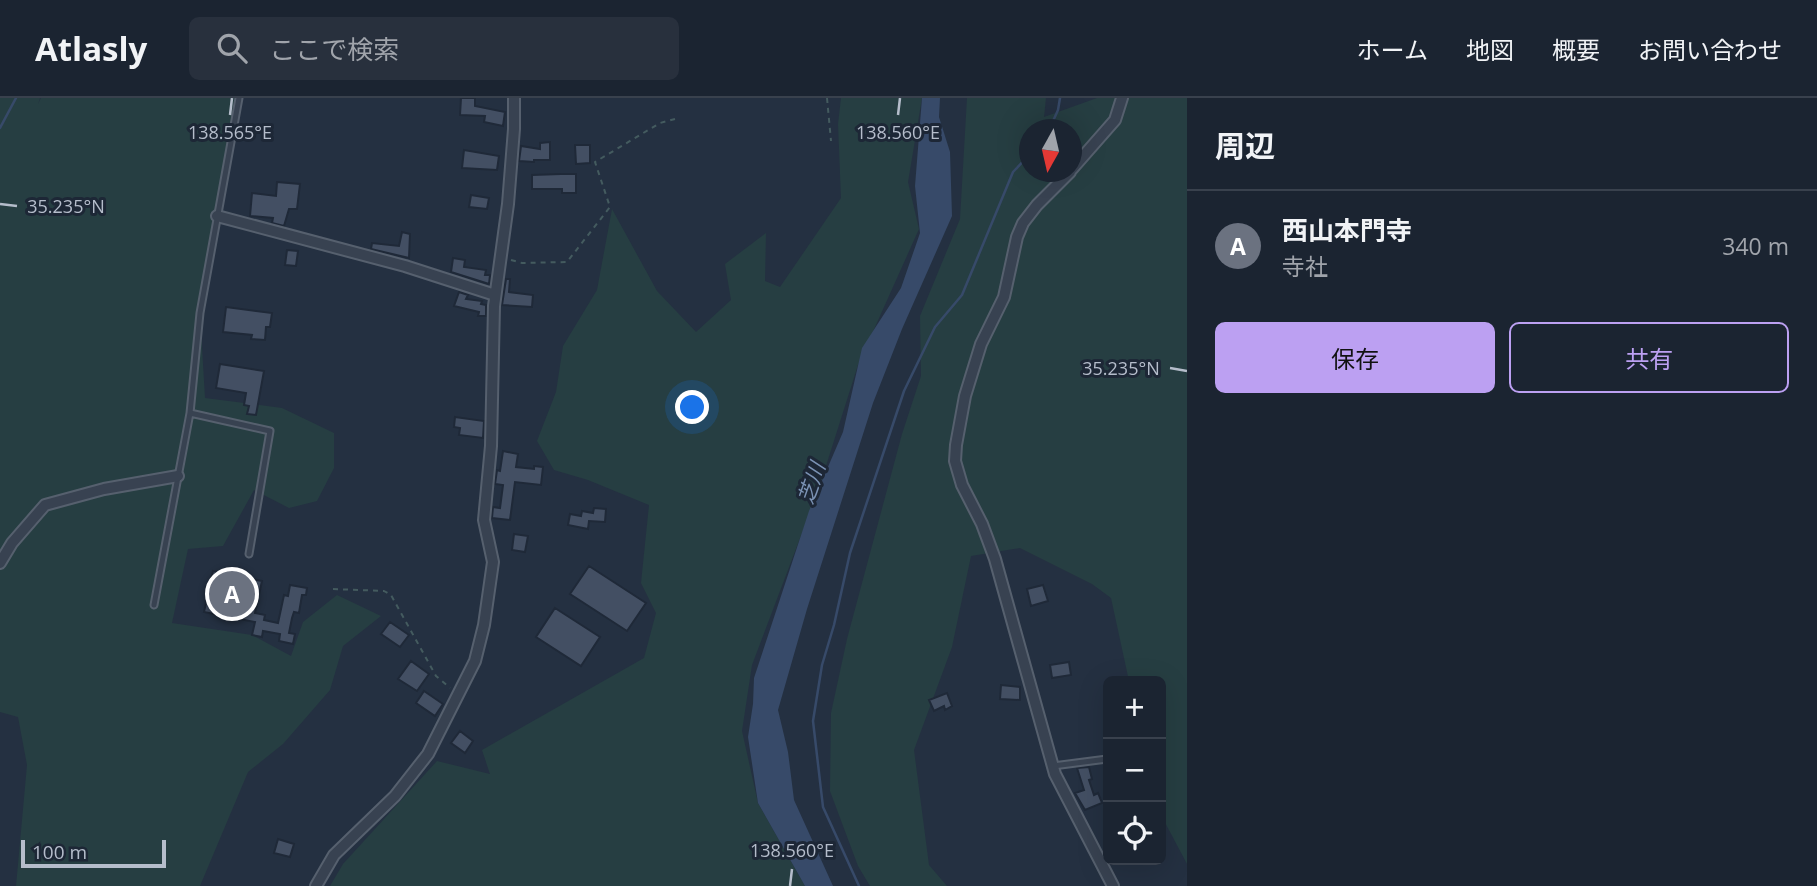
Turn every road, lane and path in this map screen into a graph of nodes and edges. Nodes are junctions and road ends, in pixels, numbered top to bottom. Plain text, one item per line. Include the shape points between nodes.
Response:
1 (239, 98) edge
2 (514, 98) edge
3 (827, 98) edge
4 (1122, 98) edge
5 (675, 119) dead end
6 (831, 141) dead end
7 (1082, 158) edge
8 (1059, 182) edge
9 (217, 216) junction
10 (499, 257) junction
11 (495, 295) junction
12 (190, 413) junction
13 (178, 476) junction
14 (249, 554) dead end
15 (0, 563) edge
16 (333, 589) dead end
17 (154, 605) dead end
18 (459, 696) junction
19 (1103, 760) edge
20 (1053, 766) junction
21 (316, 886) edge
22 (1113, 886) edge

1 - 9 lane
2 - 10 street via 508,204
3 - 6 path
4 - 7 street via 1115,120
5 - 10 path via 660,123 595,162 610,207 567,262 522,263
8 - 20 street via 1023,223 1017,237 1004,297 981,344 965,396 956,444 962,485 995,559
9 - 11 street
9 - 12 lane via 200,313
10 - 11 street
11 - 18 street via 484,520 492,562 484,625
12 - 13 lane
12 - 14 lane via 270,431
13 - 15 street via 45,505
13 - 17 lane
16 - 18 path via 391,595 436,676
18 - 21 street via 428,754 395,796 334,855
19 - 20 lane
20 - 22 street

